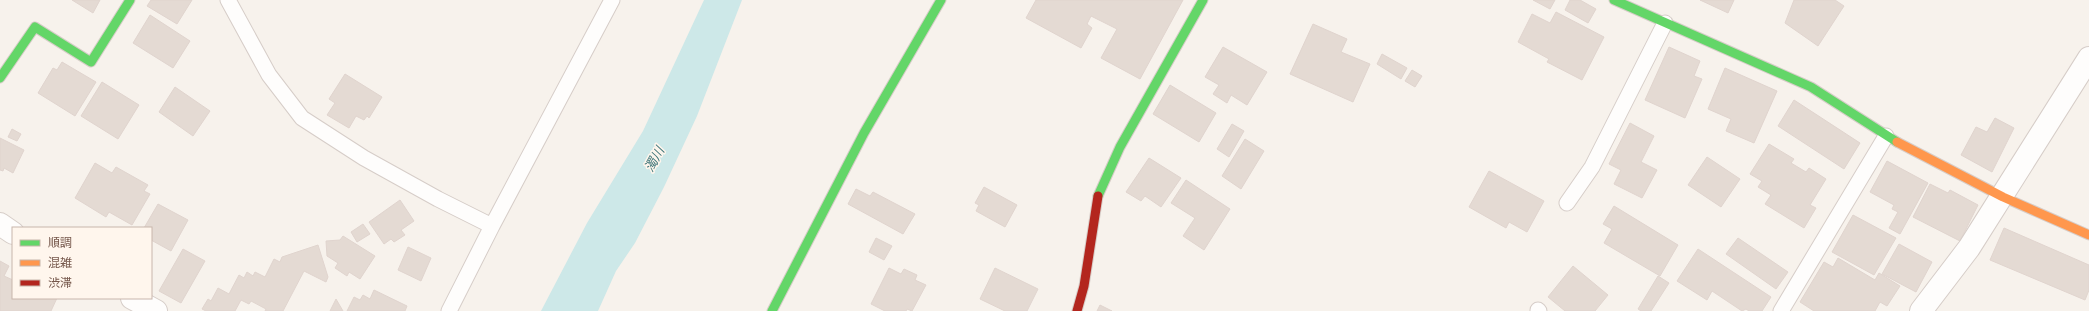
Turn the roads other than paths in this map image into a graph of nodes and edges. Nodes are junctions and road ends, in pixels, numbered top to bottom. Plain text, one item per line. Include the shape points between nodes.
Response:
1 (130, 0) edge
2 (228, 0) edge
3 (612, 0) edge
4 (941, 0) edge
5 (1204, 0) edge
6 (1614, 0) edge
7 (1630, 4) edge
8 (1664, 23) junction
9 (2089, 58) edge
10 (0, 78) edge
11 (1886, 136) junction
12 (2003, 197) junction
13 (1567, 203) dead end
14 (0, 224) edge
15 (492, 226) junction
16 (12, 232) edge
17 (2089, 235) edge
18 (134, 299) edge
19 (156, 311) edge
20 (449, 311) edge
21 (772, 311) edge
22 (1077, 311) edge
23 (1781, 311) edge
24 (1921, 311) edge

1 - 10 street via 91,62 35,27
2 - 15 lane via 268,75 302,118 366,159
3 - 15 lane
4 - 21 street via 864,133
5 - 22 street via 1120,147 1099,193 1084,286
6 - 7 street
7 - 8 street
8 - 11 street via 1811,87
8 - 13 lane via 1592,167
9 - 12 street
11 - 12 street
11 - 23 lane
12 - 17 street
12 - 24 street via 1970,248
14 - 16 street
15 - 20 lane
18 - 19 street

